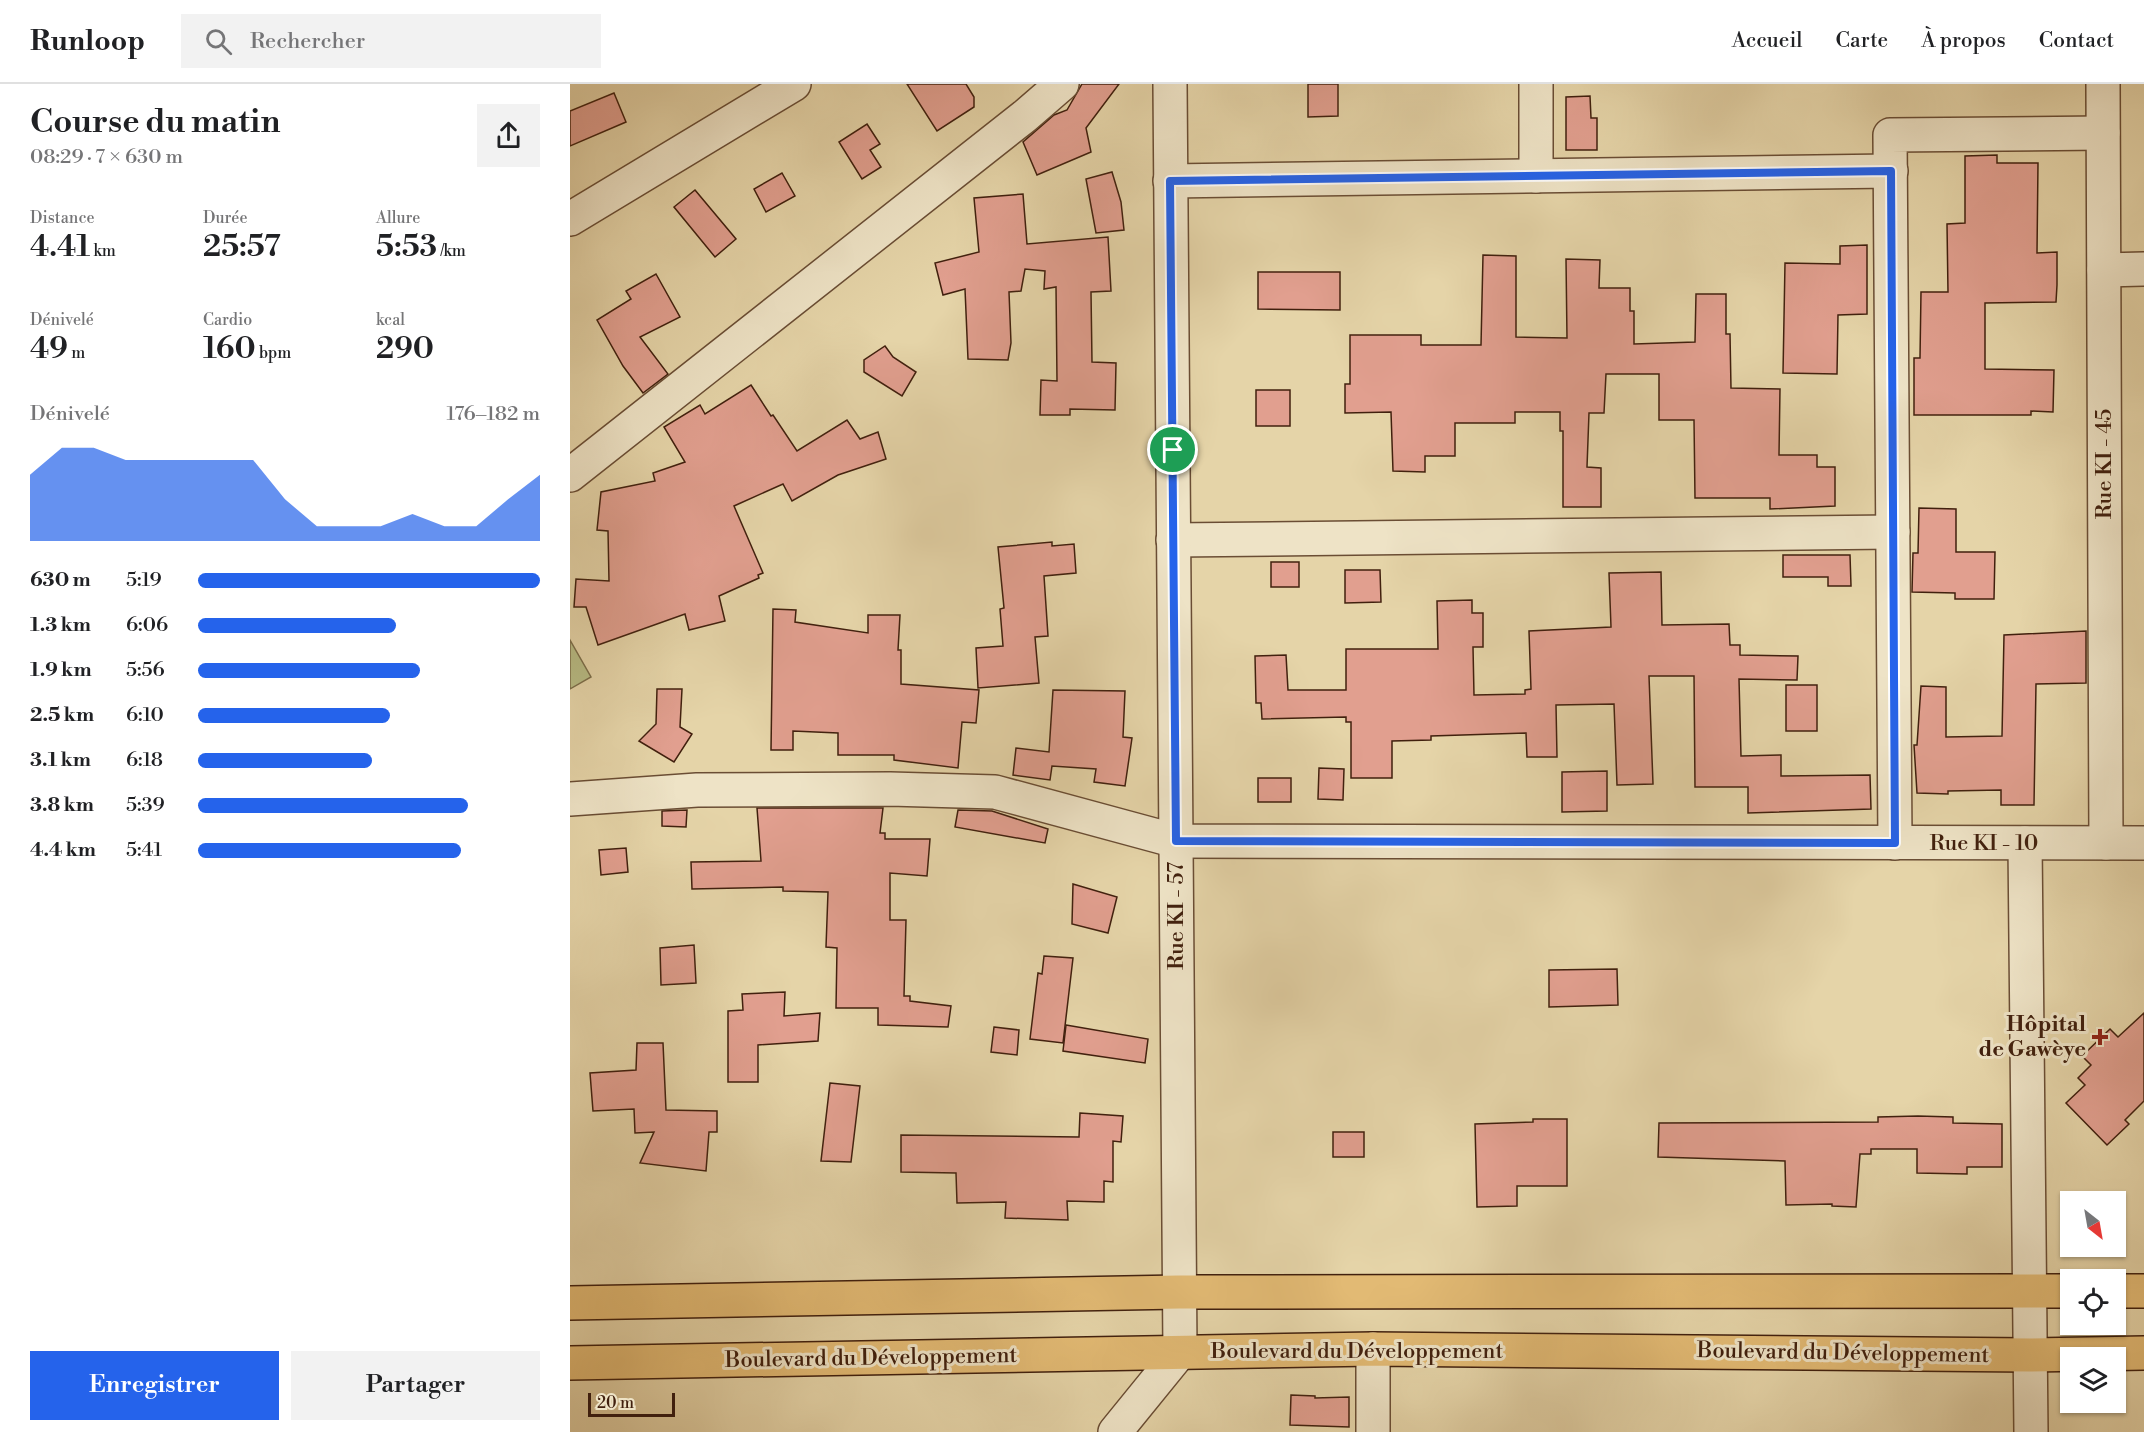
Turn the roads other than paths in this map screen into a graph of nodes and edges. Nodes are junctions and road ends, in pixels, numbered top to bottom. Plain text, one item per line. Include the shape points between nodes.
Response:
1 (794, 84) edge
2 (1062, 84) edge
3 (1170, 84) edge
4 (1536, 84) edge
5 (2103, 84) edge
6 (2103, 133) junction
7 (1891, 171) junction
8 (1536, 176) junction
9 (1170, 181) junction
10 (570, 219) edge
11 (2144, 269) edge
12 (2104, 270) junction
13 (570, 475) edge
14 (1893, 532) junction
15 (1173, 540) junction
16 (570, 799) edge
17 (1176, 841) junction
18 (1895, 843) junction
19 (2025, 843) junction
20 (2106, 843) junction
21 (2144, 843) edge
22 (2028, 1291) junction
23 (2060, 1291) edge
24 (2126, 1291) edge
25 (2144, 1291) edge
26 (1179, 1292) junction
27 (570, 1303) edge
28 (1373, 1349) junction
29 (1180, 1352) junction
30 (2144, 1353) edge
31 (2029, 1355) junction
32 (570, 1363) edge
33 (1114, 1432) edge
34 (1373, 1432) edge
35 (2031, 1432) edge

1 - 10 street
2 - 13 street
3 - 9 street, Rue KI - 57
4 - 8 street
5 - 6 street, Rue KI - 45
6 - 7 street via 1890,135
6 - 12 street, Rue KI - 45
7 - 8 street
7 - 14 street
8 - 9 street
9 - 15 street, Rue KI - 57
11 - 12 street
12 - 20 street, Rue KI - 45
14 - 15 street
14 - 18 street
15 - 17 street, Rue KI - 57
16 - 17 street, Rue KI - 10 via 698,790 995,792
17 - 18 street, Rue KI - 10
17 - 26 street, Rue KI - 57
18 - 19 street, Rue KI - 10
19 - 20 street, Rue KI - 10
19 - 22 street
20 - 21 street, Rue KI - 10
22 - 23 highway
22 - 26 highway
22 - 31 street
24 - 25 highway
26 - 27 highway
26 - 29 street, Rue KI - 57
28 - 29 highway, Boulevard du Développement
28 - 31 highway, Boulevard du Développement
28 - 34 street
29 - 32 highway, Boulevard du Développement
29 - 33 street
30 - 31 highway, Boulevard du Développement
31 - 35 street

